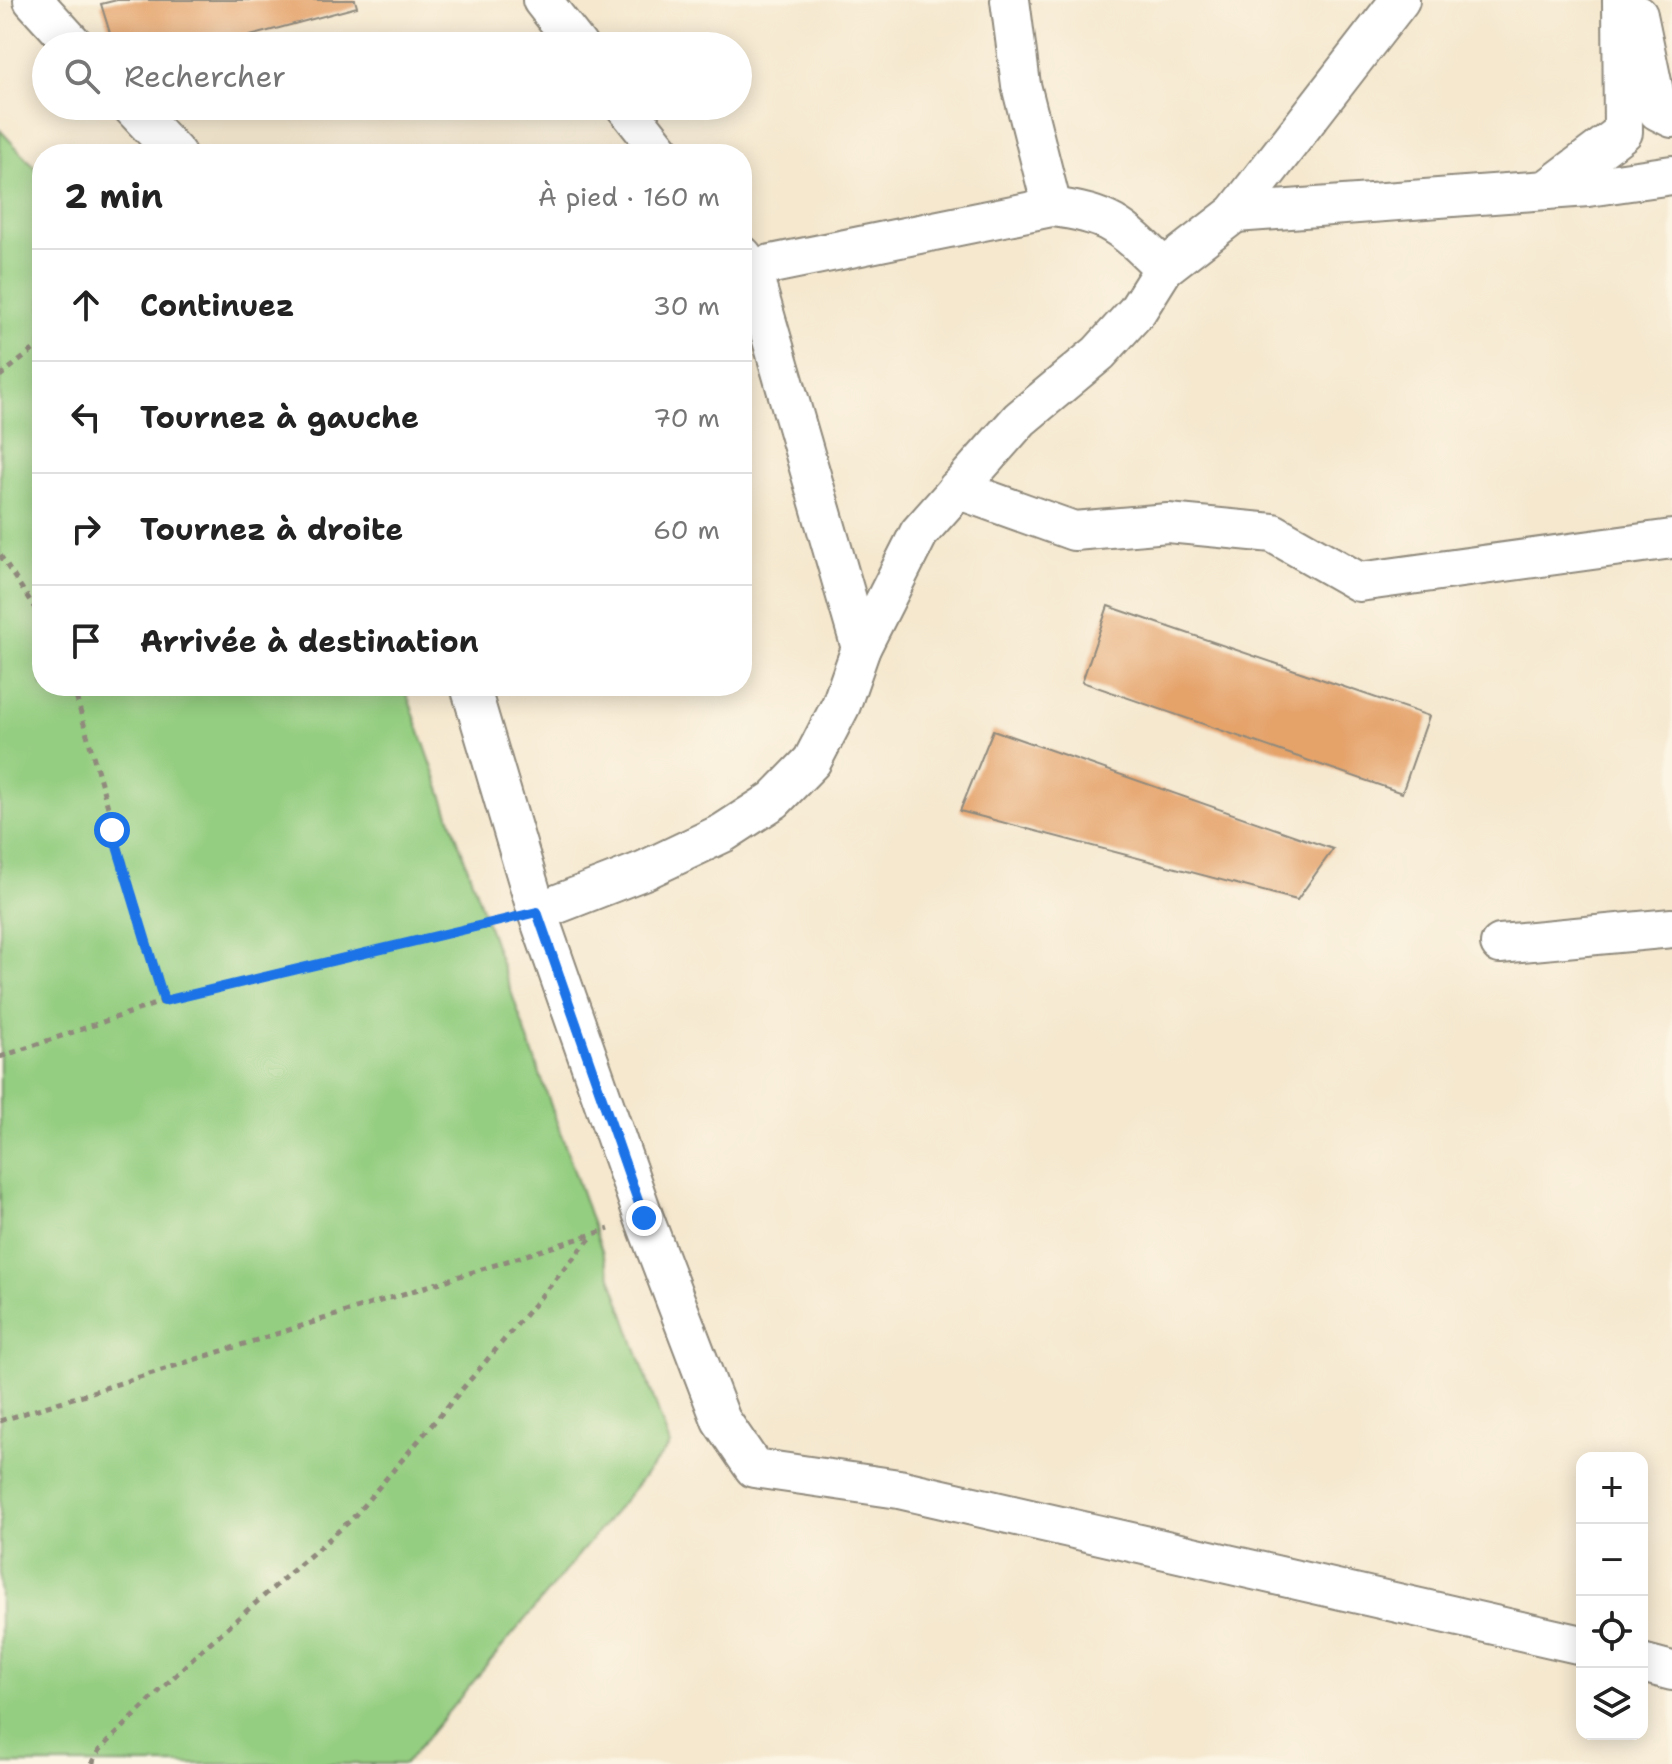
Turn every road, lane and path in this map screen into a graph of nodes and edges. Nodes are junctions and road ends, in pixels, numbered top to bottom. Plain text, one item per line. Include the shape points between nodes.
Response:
1 (33, 0) edge
2 (542, 0) edge
3 (1010, 0) edge
4 (1400, 0) edge
5 (1622, 0) edge
6 (1635, 0) edge
7 (62, 32) edge
8 (567, 32) edge
9 (1672, 118) edge
10 (144, 120) edge
11 (636, 120) edge
12 (167, 144) edge
13 (655, 144) edge
14 (1672, 175) edge
15 (1546, 190) junction
16 (1052, 207) junction
17 (1235, 213) junction
18 (752, 263) edge
19 (1164, 268) junction
20 (752, 287) edge
21 (32, 351) edge
22 (0, 376) edge
23 (957, 489) junction
24 (1672, 539) edge
25 (0, 555) edge
26 (32, 604) edge
27 (861, 648) junction
28 (76, 696) edge
29 (473, 696) edge
30 (537, 912) junction
31 (1672, 928) edge
32 (1500, 944) dead end
33 (164, 1001) junction
34 (0, 1057) edge
35 (644, 1218) junction
36 (594, 1234) junction
37 (0, 1421) edge
38 (1576, 1644) edge
39 (1648, 1665) edge
40 (1672, 1671) edge
41 (92, 1764) edge

1 - 7 street
2 - 8 street
3 - 16 street via 1021,85
4 - 17 street
5 - 15 street via 1623,132
6 - 9 street via 1658,111
10 - 12 street
11 - 13 street
14 - 15 street
15 - 17 street
16 - 18 street
16 - 19 street via 1091,212 1124,229
17 - 19 street
19 - 23 street via 1137,311 1099,353 1020,419
20 - 27 street
21 - 22 path
23 - 24 street via 1074,531 1168,523 1273,533 1359,582
23 - 27 street via 919,533
25 - 26 path
27 - 30 street via 841,705 812,761 774,800 671,858
28 - 33 path
29 - 30 street
30 - 33 path
30 - 35 street
31 - 32 street
33 - 34 path
35 - 36 path
35 - 38 street via 721,1420 754,1468 914,1492
36 - 37 path
36 - 41 path via 351,1520 197,1654
39 - 40 street

